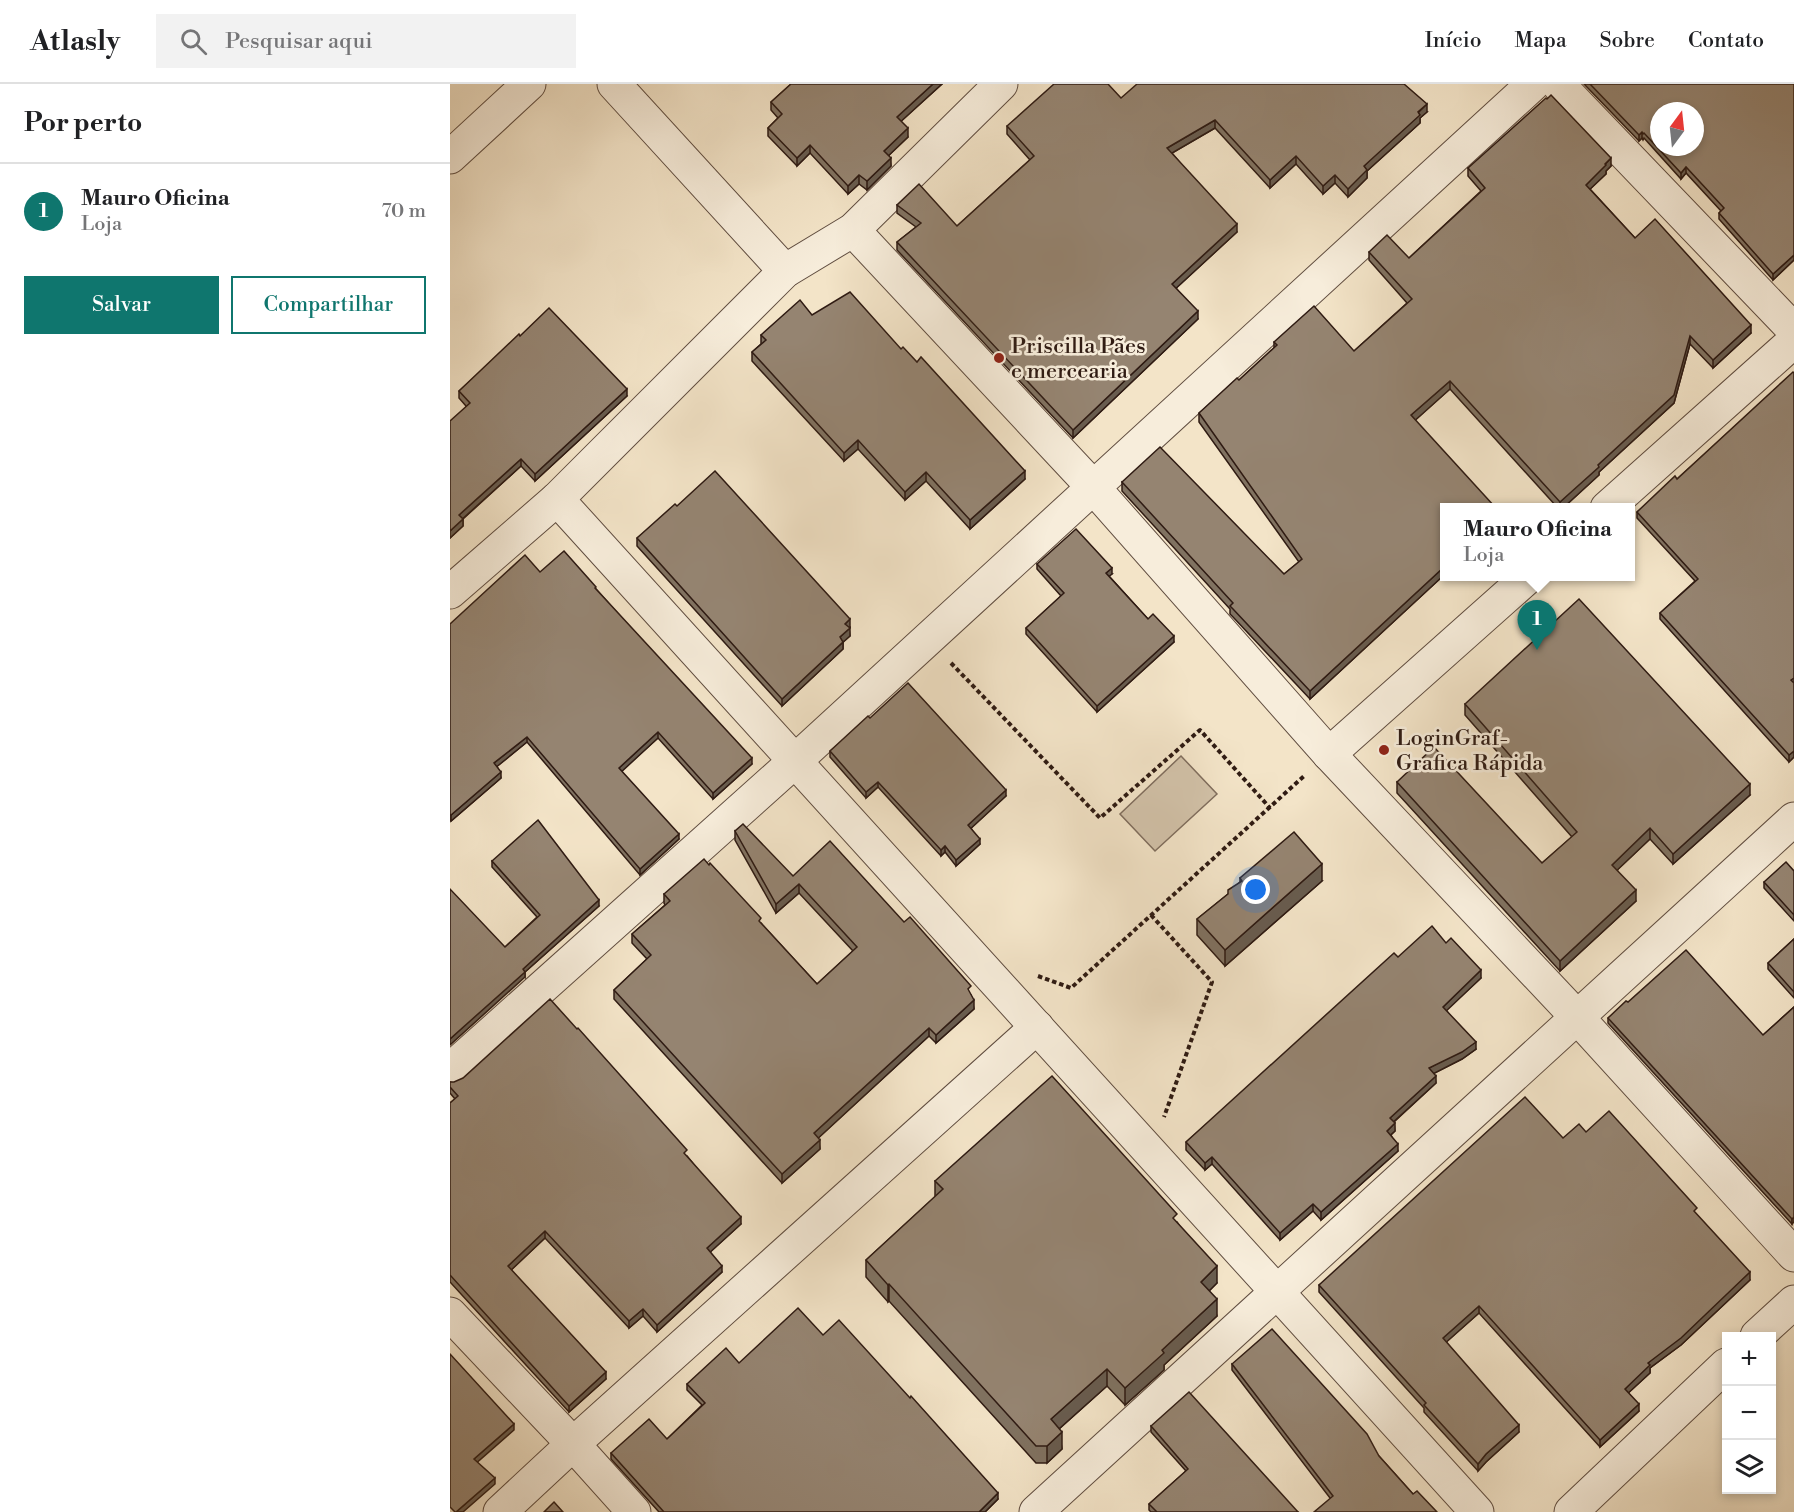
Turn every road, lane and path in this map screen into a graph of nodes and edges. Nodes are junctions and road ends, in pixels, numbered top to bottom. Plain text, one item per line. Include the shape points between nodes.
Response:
1 (529, 84) edge
2 (1001, 84) edge
3 (1533, 84) edge
4 (1558, 84) edge
5 (619, 87) edge
6 (450, 157) edge
7 (853, 230) junction
8 (785, 271) junction
9 (1794, 330) edge
10 (1794, 341) edge
11 (1093, 487) junction
12 (557, 500) junction
13 (1611, 503) edge
14 (1523, 581) edge
15 (450, 592) edge
16 (927, 639) junction
17 (1329, 754) junction
18 (795, 761) junction
19 (1270, 808) junction
20 (1794, 819) edge
21 (1151, 915) junction
22 (1013, 1001) junction
23 (1577, 1017) junction
24 (1037, 1027) junction
25 (450, 1070) edge
26 (1152, 1153) junction
27 (1794, 1255) edge
28 (1277, 1292) junction
29 (1794, 1302) edge
30 (450, 1314) edge
31 (1761, 1332) edge
32 (1722, 1369) edge
33 (573, 1444) junction
34 (500, 1512) edge
35 (634, 1512) edge
36 (1036, 1512) edge
37 (1477, 1512) edge
38 (1570, 1512) edge

1 - 6 street
2 - 7 street
3 - 11 street
4 - 9 street
5 - 8 street
7 - 8 street
7 - 11 street
8 - 12 street
10 - 13 street
11 - 16 street
11 - 17 street
12 - 15 street
12 - 18 street
14 - 17 street
16 - 18 street
16 - 19 path via 1100,818 1200,730
17 - 19 path
17 - 23 street
18 - 22 street
18 - 25 street
19 - 21 path
20 - 23 street
21 - 22 path via 1071,988 1036,976
21 - 26 path via 1212,982
22 - 24 street
23 - 27 street
23 - 28 street
24 - 26 street
24 - 33 street
26 - 28 street
28 - 36 street
28 - 37 street
29 - 31 street
30 - 33 street
32 - 38 street
33 - 34 street
33 - 35 street

